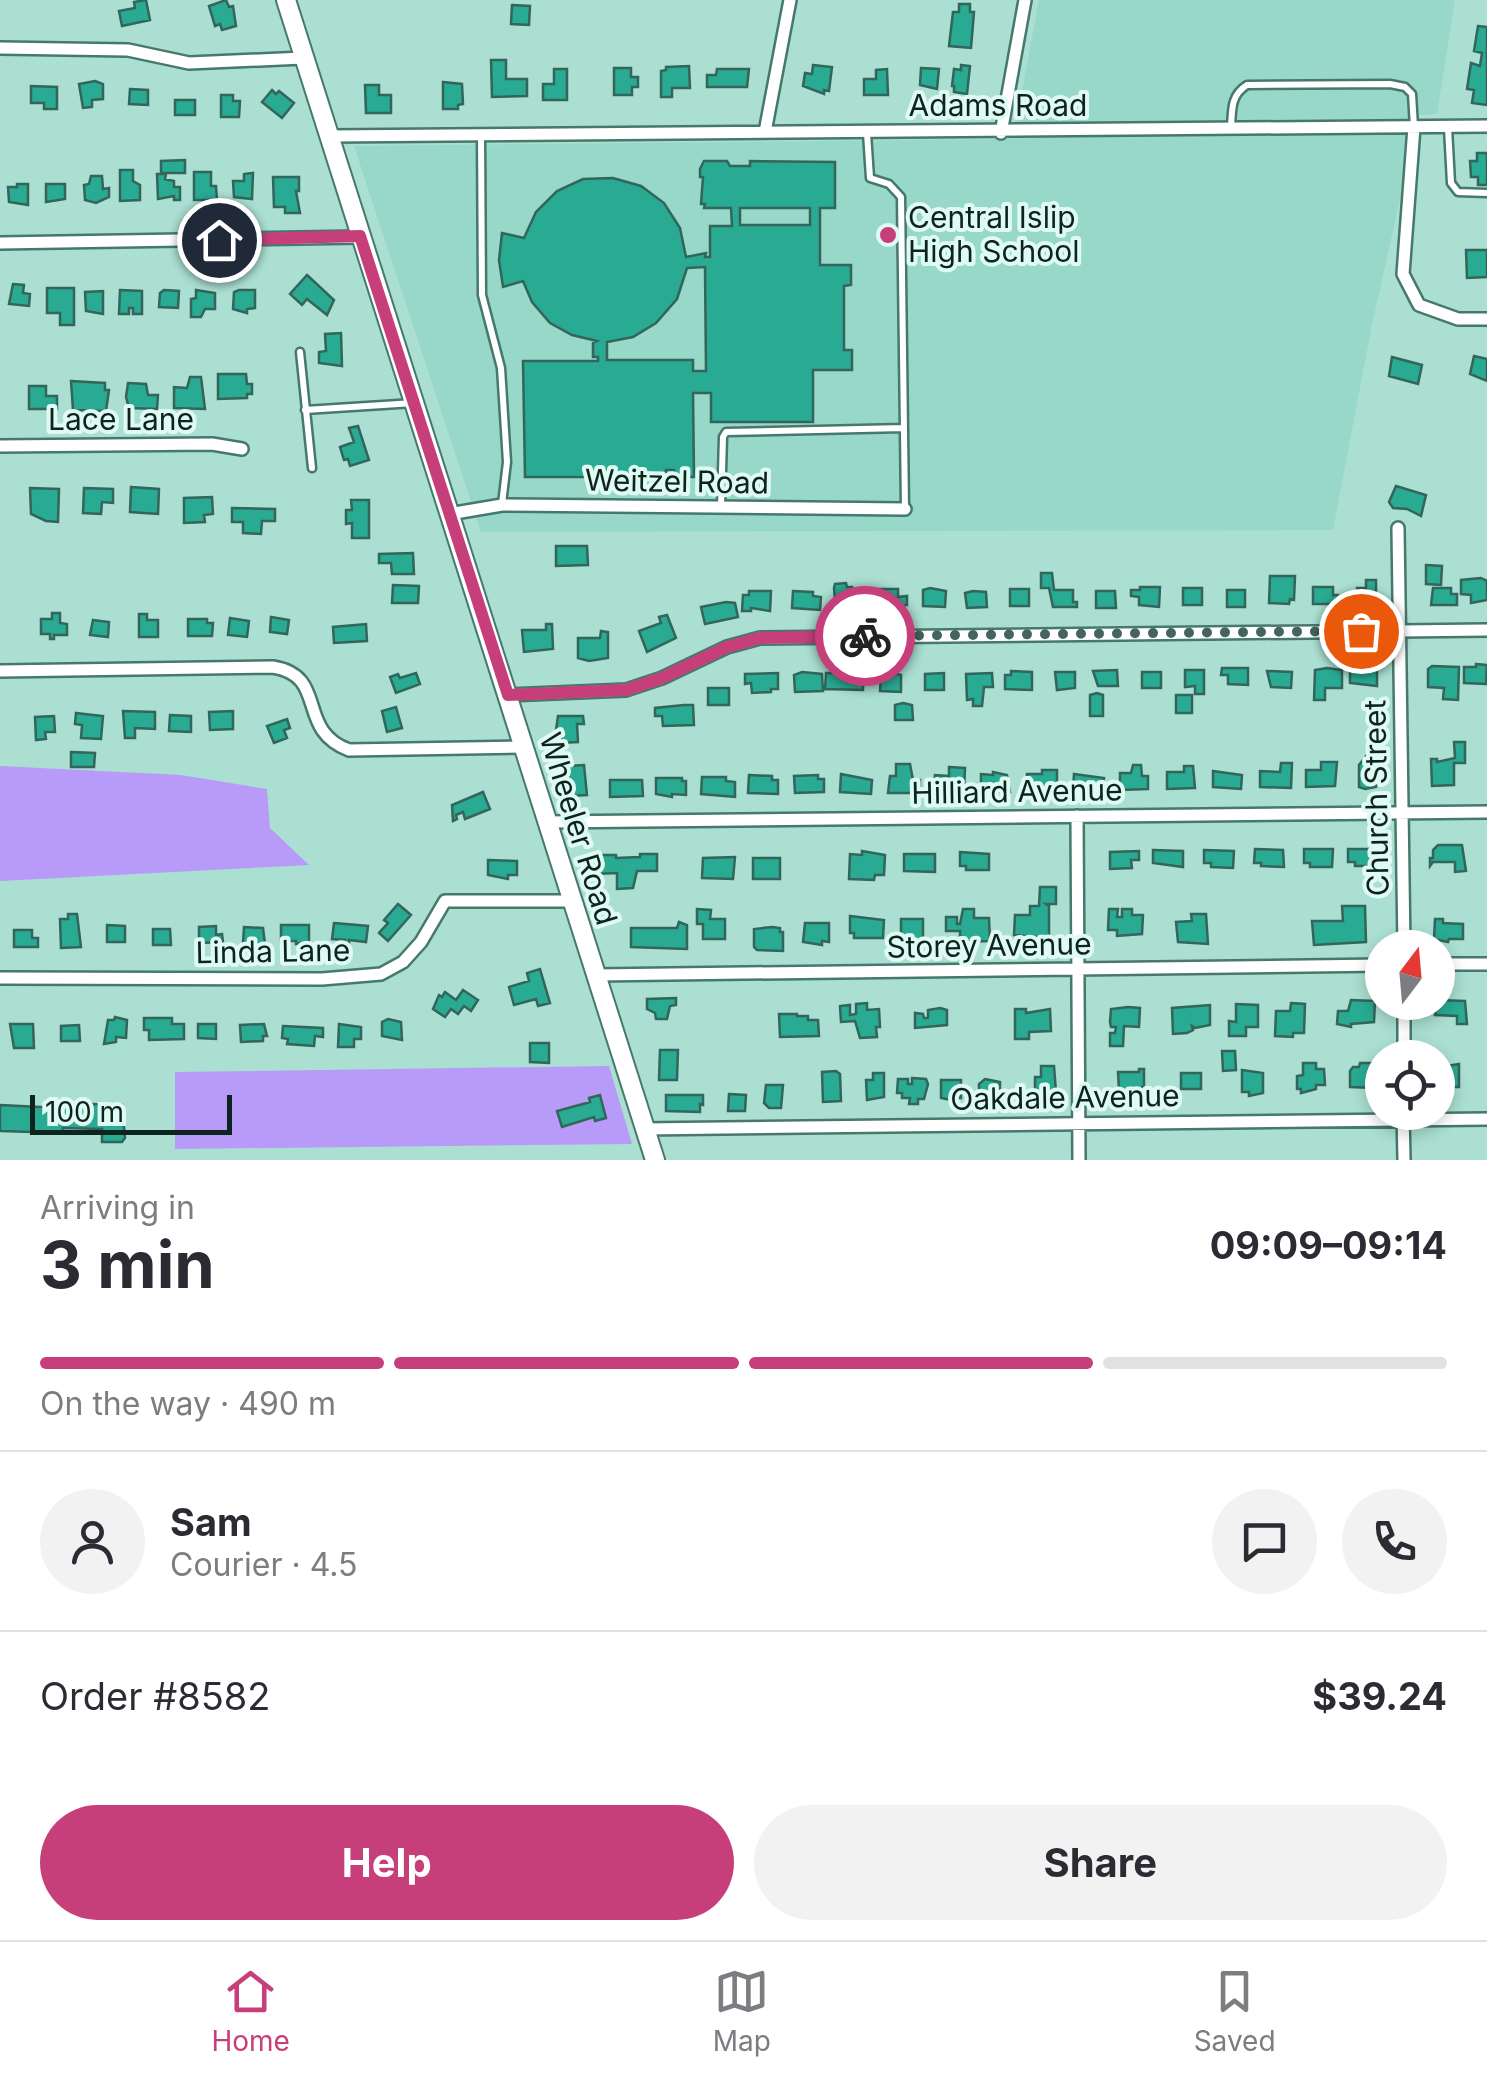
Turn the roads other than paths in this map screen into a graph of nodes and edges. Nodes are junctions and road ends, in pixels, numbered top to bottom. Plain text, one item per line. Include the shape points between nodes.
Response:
1 (286, 0) edge
2 (790, 0) edge
3 (1025, 0) edge
4 (0, 48) edge
5 (304, 58) junction
6 (1448, 126) junction
7 (1487, 126) edge
8 (1414, 127) junction
9 (1231, 129) junction
10 (765, 132) junction
11 (867, 132) junction
12 (1001, 133) junction
13 (481, 134) junction
14 (330, 136) junction
15 (1487, 193) edge
16 (360, 236) junction
17 (0, 243) edge
18 (1487, 319) edge
19 (300, 352) dead end
20 (414, 402) junction
21 (305, 410) junction
22 (904, 428) junction
23 (0, 446) edge
24 (242, 449) dead end
25 (312, 468) dead end
26 (502, 505) junction
27 (721, 507) junction
28 (905, 509) joint
29 (449, 514) junction
30 (1398, 528) dead end
31 (1487, 630) edge
32 (1401, 631) junction
33 (0, 671) edge
34 (508, 695) junction
35 (523, 747) junction
36 (1487, 812) edge
37 (1402, 813) junction
38 (1077, 816) junction
39 (547, 822) junction
40 (571, 901) junction
41 (1404, 930) edge
42 (1455, 964) edge
43 (1487, 964) edge
44 (1365, 965) edge
45 (1077, 970) junction
46 (596, 975) junction
47 (0, 978) edge
48 (1365, 1117) edge
49 (1455, 1118) edge
50 (1487, 1119) edge
51 (1079, 1122) junction
52 (643, 1129) junction
53 (1403, 1130) edge
54 (655, 1160) edge
55 (1079, 1160) edge
56 (1404, 1160) edge

1 - 5 main road, Wheeler Road
2 - 10 street
3 - 12 street
4 - 5 street via 128,50 189,63
5 - 14 main road, Wheeler Road
6 - 7 street, Adams Road
6 - 8 street, Adams Road
6 - 15 lane via 1450,183 1458,192
8 - 9 street, Adams Road
8 - 9 lane via 1412,94 1405,87 1248,85 1237,92
8 - 18 street via 1403,274 1419,305 1458,319
9 - 12 street, Adams Road
10 - 11 street, Adams Road
10 - 13 street, Adams Road
11 - 12 street, Adams Road
11 - 22 lane via 870,178 901,197
13 - 14 street, Adams Road
13 - 26 lane via 482,296 501,368 507,462
14 - 16 main road, Wheeler Road
16 - 17 street
16 - 20 main road, Wheeler Road
19 - 21 lane
20 - 21 lane
20 - 29 main road, Wheeler Road
21 - 25 lane
22 - 27 lane via 726,432
22 - 28 lane
23 - 24 street, Lace Lane
26 - 27 street, Weitzel Road
26 - 29 street, Weitzel Road
27 - 28 street, Weitzel Road
29 - 34 main road, Wheeler Road
30 - 32 street, Church Street
31 - 32 street
32 - 34 street via 760,638 626,690
32 - 37 street, Church Street
33 - 35 street via 272,667 291,670 305,686 329,743 349,750
34 - 35 main road, Wheeler Road
35 - 39 main road, Wheeler Road
36 - 37 street, Hilliard Avenue
37 - 38 street, Hilliard Avenue
37 - 41 street, Church Street
38 - 39 street, Hilliard Avenue
38 - 45 street
39 - 40 main road, Wheeler Road
40 - 46 main road, Wheeler Road
40 - 47 street, Linda Lane via 445,902 403,962 369,976
42 - 43 street
44 - 45 street, Storey Avenue
45 - 46 street, Storey Avenue
45 - 51 street
46 - 52 main road, Wheeler Road
48 - 51 street, Oakdale Avenue
49 - 50 street, Oakdale Avenue
51 - 52 street, Oakdale Avenue
51 - 55 street
52 - 54 main road, Wheeler Road
53 - 56 street

